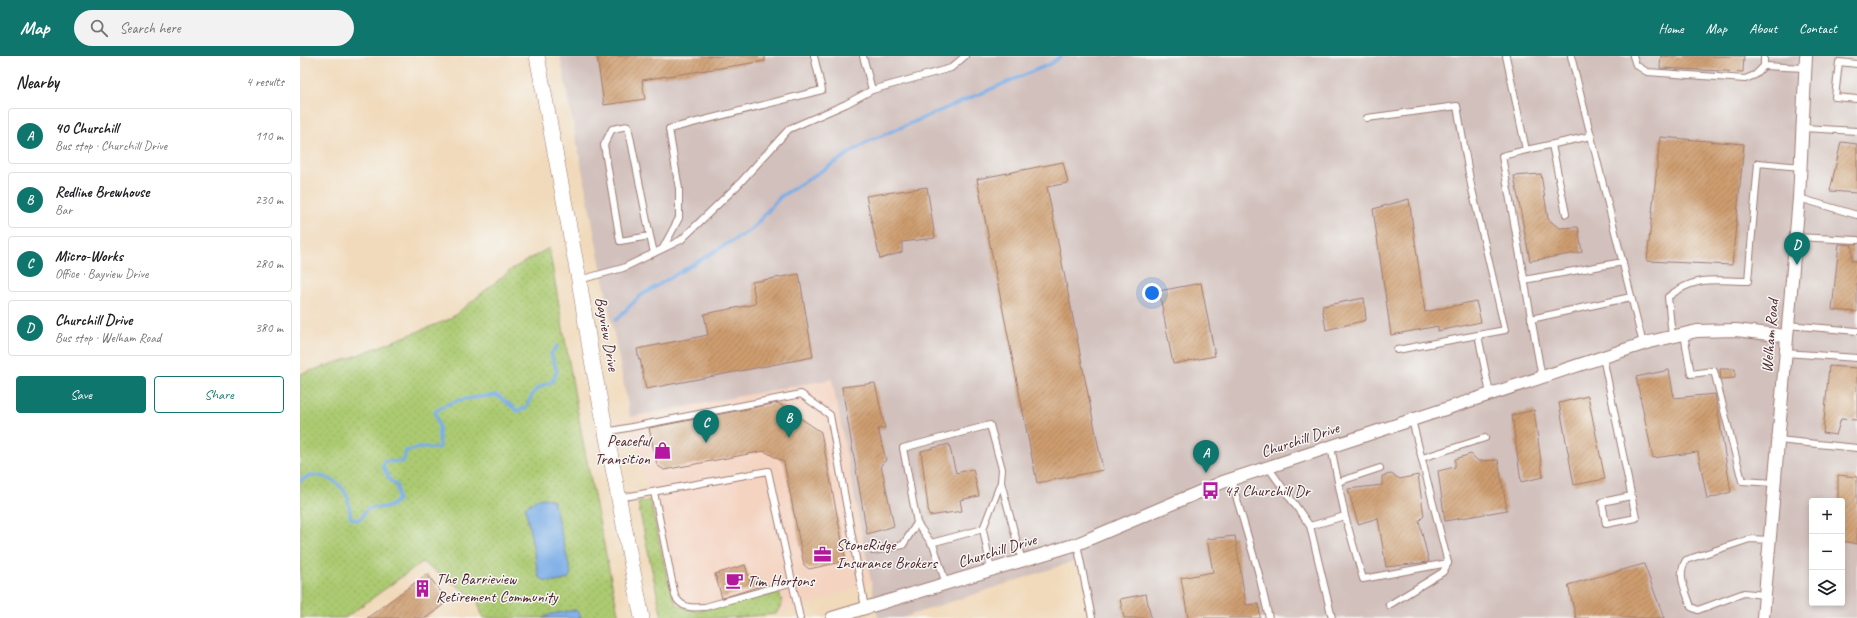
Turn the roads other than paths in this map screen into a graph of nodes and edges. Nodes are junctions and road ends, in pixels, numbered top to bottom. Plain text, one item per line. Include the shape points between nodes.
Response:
1 (537, 56) edge
2 (814, 56) edge
3 (865, 56) edge
4 (965, 56) edge
5 (1506, 56) edge
6 (1571, 56) edge
7 (1632, 56) edge
8 (1764, 56) edge
9 (1805, 62) edge
10 (1857, 64) edge
11 (1764, 66) junction
12 (872, 90) junction
13 (1857, 99) edge
14 (1368, 118) dead end
15 (1802, 128) junction
16 (1857, 130) edge
17 (1591, 136) junction
18 (1552, 145) junction
19 (1526, 150) junction
20 (1801, 167) junction
21 (1799, 198) junction
22 (1566, 214) dead end
23 (1857, 215) edge
24 (650, 236) junction
25 (1795, 237) junction
26 (1857, 240) edge
27 (663, 248) junction
28 (654, 253) junction
29 (1623, 262) junction
30 (579, 280) junction
31 (1524, 280) junction
32 (1631, 297) junction
33 (1531, 319) junction
34 (1787, 330) junction
35 (1857, 331) edge
36 (1684, 334) junction
37 (1478, 335) junction
38 (1672, 337) junction
39 (1643, 344) junction
40 (1397, 350) dead end
41 (1785, 353) junction
42 (1604, 357) junction
43 (1857, 358) edge
44 (1542, 378) junction
45 (1490, 394) junction
46 (1412, 420) junction
47 (606, 432) junction
48 (1484, 438) dead end
49 (1778, 440) junction
50 (1331, 447) junction
51 (1857, 448) edge
52 (1422, 458) junction
53 (1268, 467) junction
54 (1380, 468) dead end
55 (1231, 480) junction
56 (1001, 482) junction
57 (1338, 482) junction
58 (1774, 483) junction
59 (654, 492) junction
60 (1631, 496) junction
61 (619, 498) junction
62 (1345, 516) junction
63 (916, 523) junction
64 (1310, 526) junction
65 (982, 529) junction
66 (1770, 540) junction
67 (931, 543) junction
68 (1077, 544) junction
69 (873, 551) dead end
70 (1022, 561) junction
71 (1448, 563) junction
72 (991, 570) junction
73 (793, 582) junction
74 (946, 584) junction
75 (1765, 595) junction
76 (1389, 605) dead end
77 (865, 608) junction
78 (642, 618) edge
79 (800, 618) edge
80 (832, 618) edge
81 (1092, 618) edge
82 (1269, 618) edge
83 (1332, 618) edge
84 (1764, 618) edge

1 - 30 street, Bayview Drive
2 - 27 lane via 822,90 669,129 679,189 679,218
3 - 12 lane
4 - 12 lane via 951,68
5 - 19 lane
6 - 17 lane
7 - 11 lane via 1636,65 1647,72 1745,79 1755,75
8 - 11 lane
9 - 11 lane
9 - 15 street, Welham Road
10 - 13 lane via 1839,62 1835,97
12 - 27 lane via 789,129 739,184 681,240
14 - 37 lane via 1456,106 1505,330
15 - 16 lane
15 - 20 street, Welham Road
17 - 18 lane
17 - 29 lane
18 - 19 lane
18 - 22 lane
19 - 31 lane via 1502,156
20 - 21 street, Welham Road
20 - 38 lane via 1758,163 1748,281 1693,282 1680,288 1668,297
21 - 23 lane
21 - 25 street, Welham Road
24 - 24 lane via 628,126 612,129 604,145 620,242
24 - 28 lane
25 - 26 lane
25 - 34 street, Welham Road
27 - 28 lane
28 - 30 lane via 623,268
29 - 31 lane
29 - 32 lane
30 - 47 street, Bayview Drive
31 - 33 lane
32 - 33 lane
32 - 39 lane
33 - 44 lane
34 - 35 lane
34 - 36 street, Churchill Drive via 1697,331
34 - 41 street, Welham Road
36 - 38 street, Churchill Drive
36 - 58 lane via 1691,374 1714,371 1742,481
37 - 40 lane
37 - 45 lane
38 - 39 street, Churchill Drive
39 - 42 street, Churchill Drive
41 - 43 lane
41 - 49 street, Welham Road
42 - 44 street, Churchill Drive
42 - 60 lane
44 - 45 street, Churchill Drive
45 - 46 street, Churchill Drive
46 - 50 street, Churchill Drive
46 - 52 lane
47 - 61 street, Bayview Drive
47 - 77 lane via 801,394 830,415
48 - 52 lane
49 - 51 lane
49 - 58 street, Welham Road
50 - 53 street, Churchill Drive
50 - 57 lane
52 - 71 lane
53 - 55 street, Churchill Drive
53 - 64 lane
54 - 57 lane
55 - 68 street, Churchill Drive
55 - 82 lane
56 - 63 lane via 1002,469 990,425 903,448
56 - 65 lane
56 - 70 lane
57 - 62 lane
58 - 66 street, Welham Road
59 - 61 lane
59 - 73 lane via 768,471
59 - 73 lane via 675,596 683,606 705,607
60 - 60 lane via 1636,518 1606,524 1602,502
61 - 78 street, Bayview Drive
62 - 64 lane
62 - 71 lane via 1363,579
63 - 67 lane
63 - 69 lane via 903,545
64 - 83 lane
65 - 67 lane
65 - 72 lane
66 - 75 street, Welham Road
66 - 75 lane via 1750,539 1686,560 1680,574 1691,607 1698,610 1744,593
67 - 74 lane
68 - 70 street, Churchill Drive
68 - 81 lane
70 - 72 street, Churchill Drive
71 - 76 lane via 1443,572
72 - 74 street, Churchill Drive
73 - 79 lane
74 - 77 street, Churchill Drive
75 - 84 street, Welham Road
77 - 80 street, Churchill Drive

